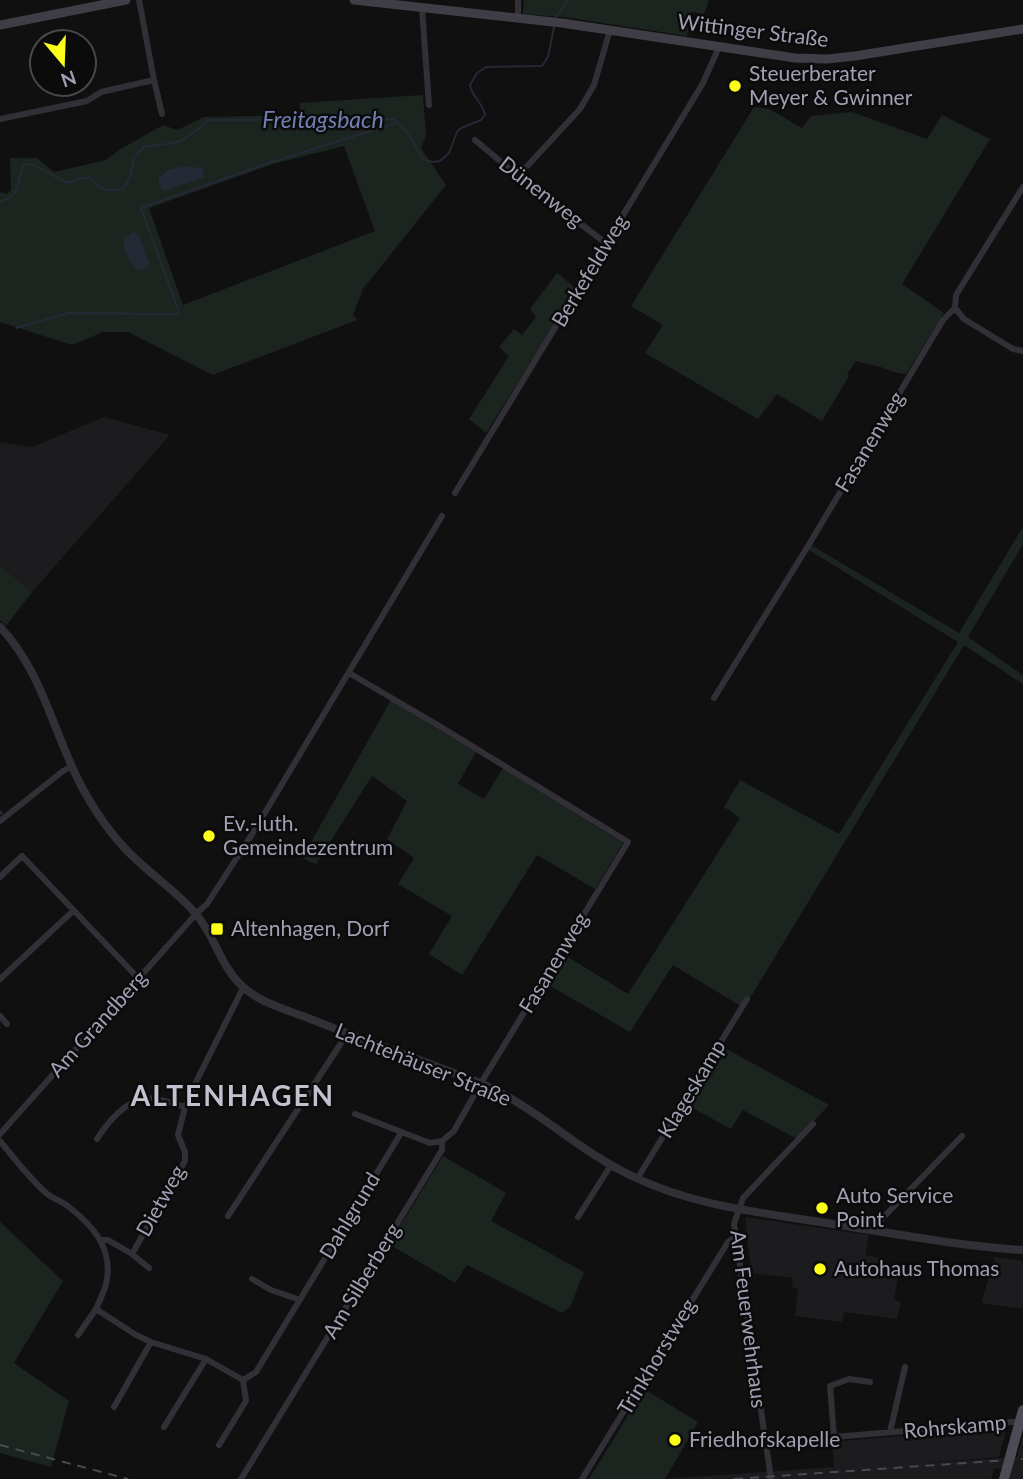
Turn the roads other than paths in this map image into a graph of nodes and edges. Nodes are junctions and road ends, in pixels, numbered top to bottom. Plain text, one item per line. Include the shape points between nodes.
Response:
1 (126, 0) edge
2 (139, 0) edge
3 (354, 0) edge
4 (518, 0) edge
5 (115, 1) edge
6 (422, 8) junction
7 (518, 18) junction
8 (0, 25) edge
9 (1023, 29) edge
10 (610, 30) junction
11 (719, 47) junction
12 (154, 80) junction
13 (429, 105) dead end
14 (162, 114) dead end
15 (0, 119) edge
16 (475, 140) dead end
17 (518, 176) junction
18 (1023, 187) edge
19 (607, 244) junction
20 (955, 308) junction
21 (1023, 351) edge
22 (455, 493) dead end
23 (442, 516) dead end
24 (0, 627) edge
25 (349, 673) junction
26 (714, 698) dead end
27 (72, 766) junction
28 (0, 821) edge
29 (0, 877) edge
30 (73, 911) junction
31 (196, 914) junction
32 (0, 979) edge
33 (139, 979) junction
34 (243, 988) junction
35 (747, 999) dead end
36 (0, 1016) edge
37 (7, 1024) dead end
38 (347, 1034) junction
39 (481, 1083) junction
40 (185, 1107) junction
41 (355, 1114) dead end
42 (814, 1125) dead end
43 (401, 1133) junction
44 (0, 1134) edge
45 (962, 1136) dead end
46 (97, 1139) dead end
47 (0, 1141) edge
48 (442, 1142) junction
49 (611, 1165) junction
50 (637, 1179) junction
51 (738, 1210) junction
52 (228, 1216) dead end
53 (578, 1217) dead end
54 (875, 1231) junction
55 (735, 1237) junction
56 (102, 1240) junction
57 (1023, 1250) edge
58 (132, 1254) junction
59 (149, 1268) dead end
60 (252, 1279) dead end
61 (300, 1300) junction
62 (96, 1309) junction
63 (78, 1335) dead end
64 (151, 1342) junction
65 (206, 1359) junction
66 (905, 1367) dead end
67 (243, 1380) junction
68 (870, 1382) dead end
69 (114, 1407) dead end
70 (1023, 1410) edge
71 (1020, 1422) junction
72 (164, 1427) dead end
73 (890, 1432) junction
74 (219, 1444) dead end
75 (241, 1479) edge
76 (582, 1479) edge
77 (771, 1479) edge
78 (1004, 1479) edge

1 - 5 main road
2 - 12 street
3 - 6 main road, Wittinger Straße
4 - 7 street
5 - 8 main road
6 - 7 main road, Wittinger Straße
6 - 13 street
7 - 10 main road, Wittinger Straße
9 - 11 main road, Wittinger Straße via 827,59
10 - 11 main road, Wittinger Straße
10 - 17 street via 594,85 580,109
11 - 19 street, Berkefeldweg via 703,83
12 - 14 street
12 - 15 street via 101,92 88,101
16 - 17 street, Dünenweg
17 - 19 street, Dünenweg
18 - 20 street, Fasanenweg via 956,295
19 - 22 street, Berkefeldweg
20 - 21 street via 964,319
20 - 26 street, Fasanenweg via 943,320
23 - 25 street
24 - 27 street, Lachtehäuser Straße via 36,679
25 - 31 street via 208,904
25 - 39 street, Fasanenweg via 628,842
27 - 28 street
27 - 31 street, Lachtehäuser Straße via 109,830
29 - 30 street via 22,856
30 - 32 street
30 - 33 street
31 - 33 street, Am Grandberg
31 - 34 street, Lachtehäuser Straße
33 - 44 street, Am Grandberg
34 - 38 street, Lachtehäuser Straße
34 - 40 street, Dietweg
35 - 50 street, Klageskamp
36 - 37 street
38 - 39 street, Lachtehäuser Straße
38 - 52 street
39 - 48 street, Am Silberberg via 454,1131
39 - 49 street, Lachtehäuser Straße via 532,1110
40 - 46 street via 146,1098 132,1103 107,1123
40 - 58 street, Dietweg via 178,1135 185,1161
41 - 43 street
42 - 51 street via 743,1198
43 - 48 street via 430,1143
43 - 61 street, Dahlgrund
45 - 54 street
47 - 56 street via 49,1196 86,1221
48 - 75 street, Am Silberberg via 442,1150
49 - 50 street, Lachtehäuser Straße
49 - 53 street
50 - 51 street, Lachtehäuser Straße
51 - 54 street, Lachtehäuser Straße
51 - 55 street, Am Feuerwehrhaus
54 - 57 street, Lachtehäuser Straße
55 - 76 street, Trinkhorstweg
55 - 77 street, Am Feuerwehrhaus
56 - 58 street, Dietweg
56 - 62 street via 107,1280
58 - 59 street, Dietweg
60 - 61 street
61 - 67 street, Dahlgrund via 256,1372
62 - 63 street
62 - 64 street
64 - 65 street
64 - 69 street
65 - 67 street
65 - 72 street
66 - 73 street, Rohrskamp
67 - 74 street via 246,1401
68 - 73 street, Rohrskamp via 849,1380 830,1387 834,1437
70 - 71 main road
71 - 73 street, Rohrskamp
71 - 78 main road

